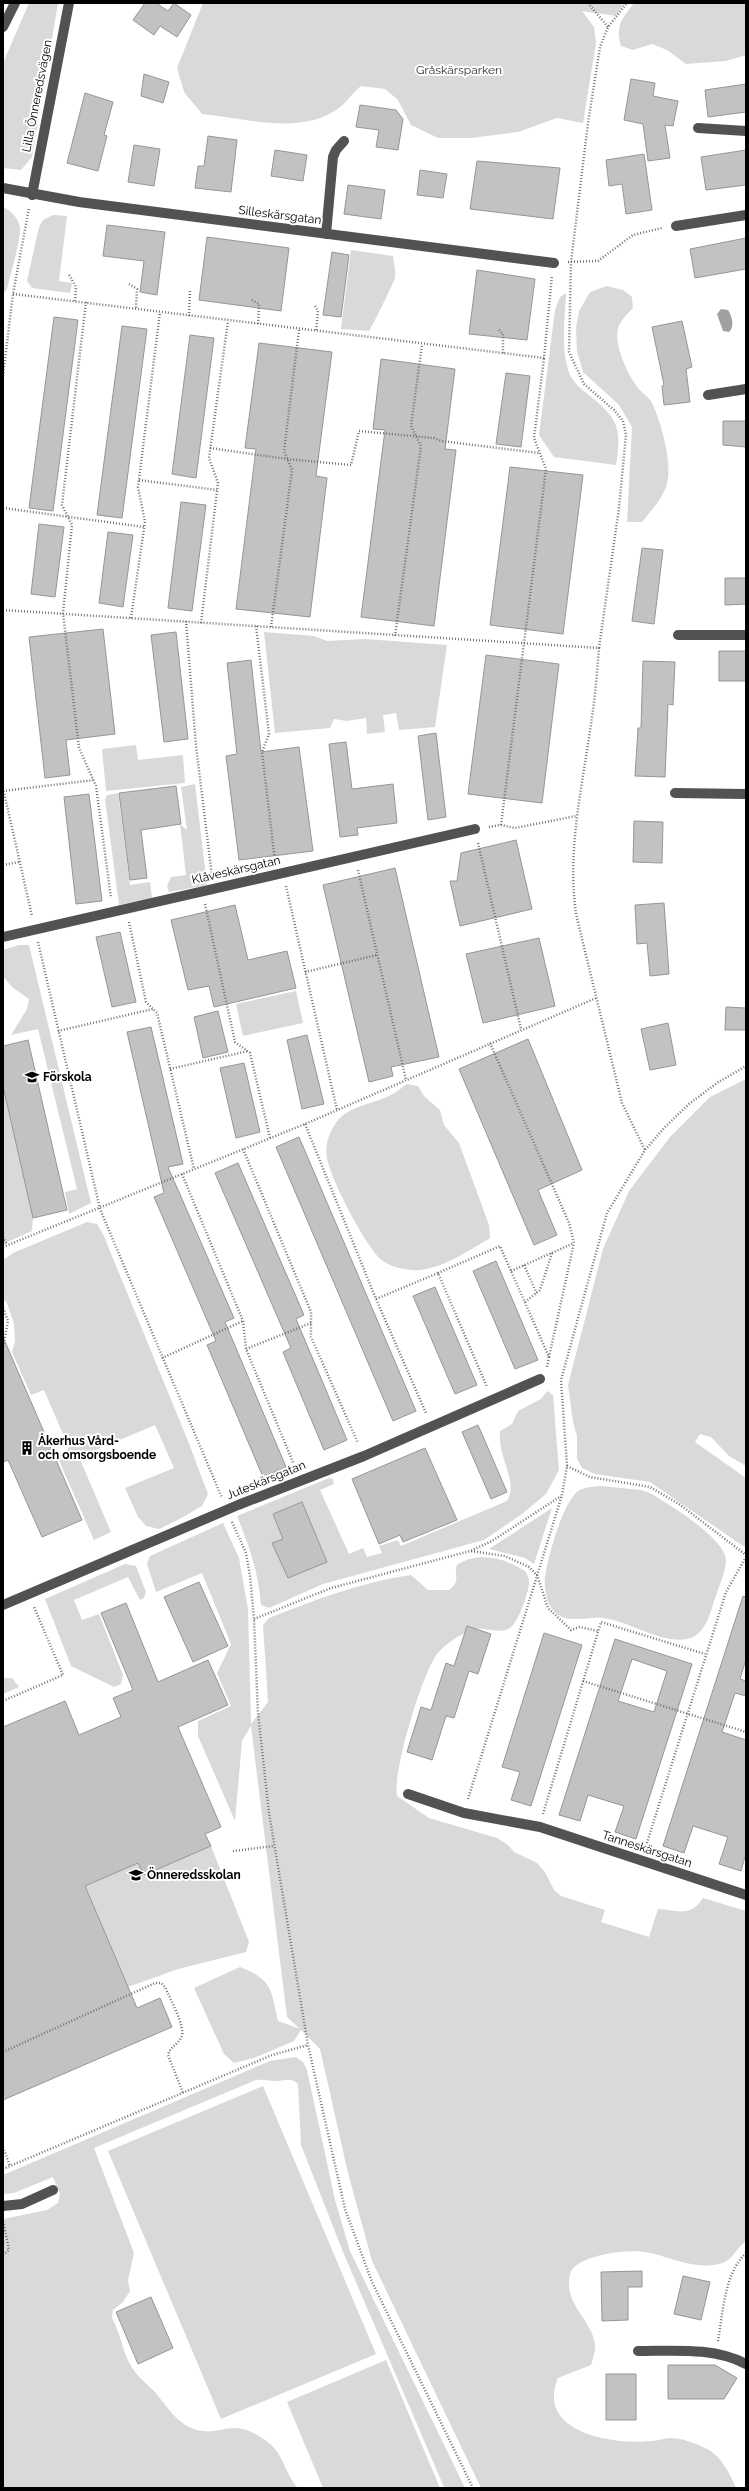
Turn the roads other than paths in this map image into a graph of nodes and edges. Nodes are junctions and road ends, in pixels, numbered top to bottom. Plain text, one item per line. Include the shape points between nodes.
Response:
1 (15, 3) edge
2 (69, 3) edge
3 (3, 27) edge
4 (698, 128) dead end
5 (746, 131) edge
6 (344, 141) dead end
7 (3, 188) edge
8 (32, 195) junction
9 (746, 215) edge
10 (676, 226) road end
11 (326, 234) junction
12 (554, 263) road end
13 (746, 389) edge
14 (708, 395) dead end
15 (678, 635) dead end
16 (746, 635) edge
17 (675, 793) dead end
18 (746, 794) edge
19 (475, 828) road end
20 (3, 937) edge
21 (540, 1379) road end
22 (3, 1605) edge
23 (408, 1794) dead end
24 (746, 1895) edge
25 (53, 2190) dead end
26 (3, 2206) edge
27 (638, 2351) dead end
28 (746, 2364) edge

1 - 3 street
2 - 8 street, Lilla Önneredsvägen
4 - 5 street
6 - 11 street via 333,157
7 - 8 street, Silleskärsgatan
8 - 11 street, Silleskärsgatan
9 - 10 street
11 - 12 street, Silleskärsgatan
13 - 14 street
15 - 16 street
17 - 18 street
19 - 20 street, Klåveskärsgatan
21 - 22 street, Juteskärsgatan via 364,1456 227,1510
23 - 24 street, Tanneskärsgatan via 464,1813 540,1827
25 - 26 street via 22,2204
27 - 28 street via 715,2353

